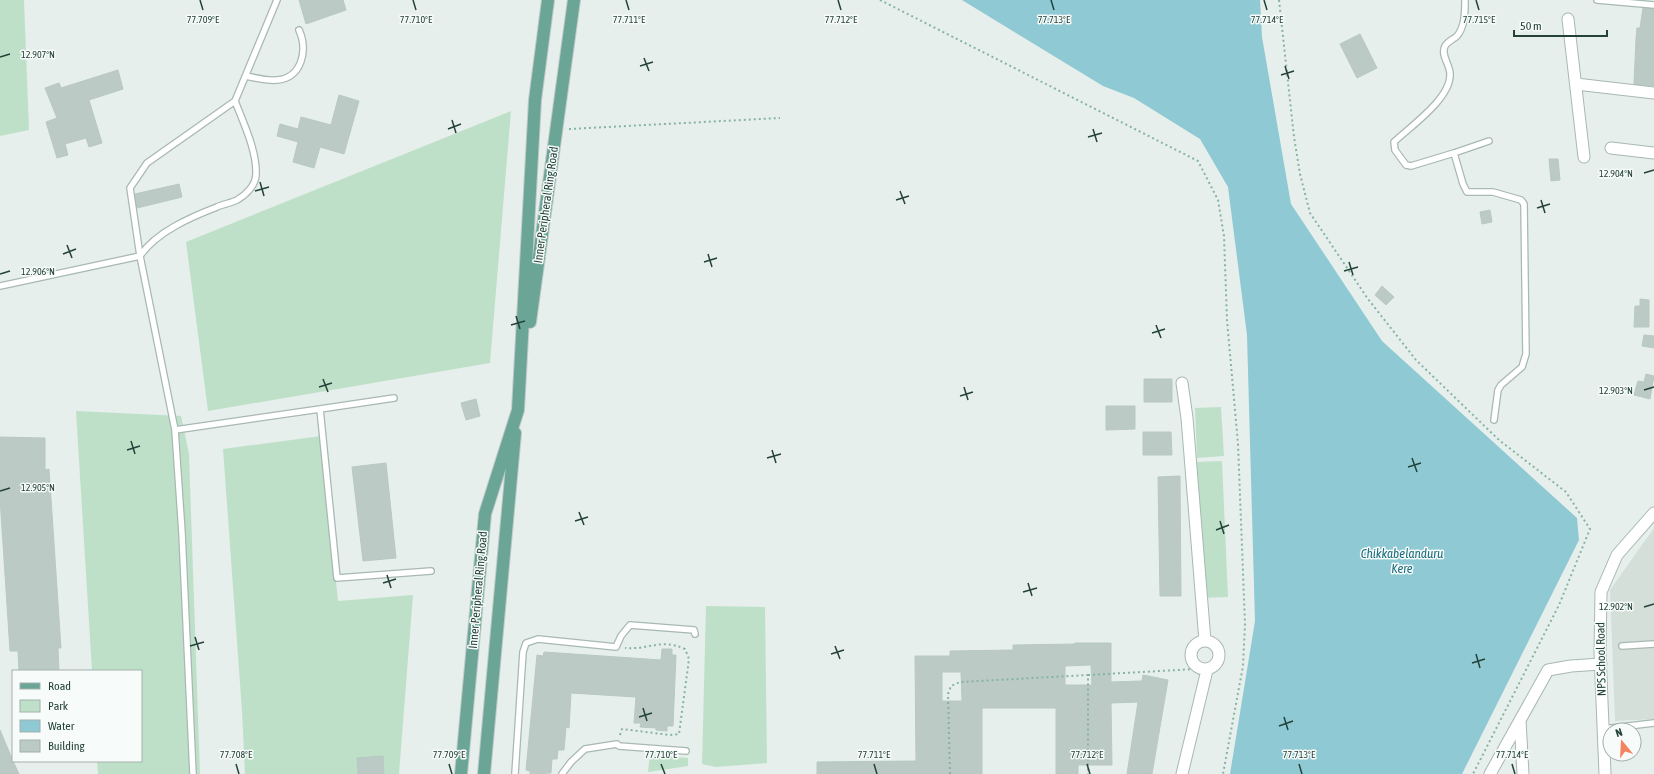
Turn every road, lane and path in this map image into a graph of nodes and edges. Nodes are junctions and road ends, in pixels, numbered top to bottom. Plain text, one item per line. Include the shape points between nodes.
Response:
1 (277, 0) edge
2 (548, 0) edge
3 (574, 0) edge
4 (880, 0) edge
5 (1280, 0) edge
6 (1465, 0) edge
7 (1597, 0) edge
8 (1654, 5) edge
9 (1568, 19) dead end
10 (299, 30) dead end
11 (246, 76) junction
12 (1576, 84) junction
13 (1654, 93) edge
14 (236, 101) junction
15 (780, 118) dead end
16 (556, 130) junction
17 (1490, 141) dead end
18 (1611, 148) dead end
19 (1654, 153) edge
20 (1454, 154) junction
21 (1584, 157) dead end
22 (140, 256) junction
23 (0, 286) edge
24 (1182, 383) dead end
25 (394, 398) dead end
26 (320, 409) junction
27 (518, 410) junction
28 (1494, 420) dead end
29 (175, 430) junction
30 (1652, 518) edge
31 (431, 571) dead end
32 (695, 634) dead end
33 (1205, 641) junction
34 (1654, 644) edge
35 (1622, 646) dead end
36 (616, 647) junction
37 (1601, 664) junction
38 (1203, 670) junction
39 (1088, 675) junction
40 (1520, 720) junction
41 (1603, 722) edge
42 (1654, 723) edge
43 (1642, 724) edge
44 (617, 744) junction
45 (686, 751) dead end
46 (1604, 762) edge
47 (193, 774) edge
48 (461, 774) edge
49 (484, 774) edge
50 (515, 774) edge
51 (562, 774) edge
52 (950, 774) edge
53 (1088, 774) edge
54 (1182, 774) edge
55 (1223, 774) edge
56 (1473, 774) edge
57 (1490, 774) edge
58 (1523, 774) edge
59 (1605, 774) edge

1 - 11 lane
2 - 27 main road, Inner Peripheral Ring Road via 535,100
3 - 16 main road, Inner Peripheral Ring Road
4 - 55 path via 1198,161 1218,200 1224,236 1238,444 1245,624 1243,666
5 - 56 path via 1294,137 1310,213 1368,299 1416,360 1499,440 1566,492 1590,529 1559,605
6 - 20 lane via 1458,35 1445,45 1444,53 1450,73 1449,84 1443,95 1394,142 1395,150 1406,165 1411,166
7 - 8 lane
9 - 12 street
10 - 11 lane via 303,38 304,52 301,65 291,75 278,80
11 - 14 lane
12 - 13 street
12 - 21 street
14 - 22 lane via 146,163 137,175 130,188
14 - 22 lane via 251,145 256,175 254,184 236,200 185,221 160,236
15 - 16 path
16 - 27 main road, Inner Peripheral Ring Road
17 - 20 lane
18 - 19 street
20 - 28 lane via 1467,192 1493,192 1521,200 1524,204 1526,354 1522,367 1498,390
22 - 23 lane
22 - 29 lane
24 - 33 street
25 - 26 lane
26 - 29 lane
26 - 31 lane via 337,578
27 - 48 main road, Inner Peripheral Ring Road via 485,514
27 - 49 main road, Inner Peripheral Ring Road
29 - 47 lane
30 - 37 street, NPS School Road via 1617,555 1601,592
32 - 36 lane via 694,630 630,625
33 - 38 street via 1195,644 1190,653 1192,663
33 - 38 street via 1216,646 1220,658 1217,664
34 - 35 lane
36 - 44 path via 633,648 658,643 677,645 685,649 689,659 680,734 622,729
36 - 50 lane via 538,639 526,643 523,652
37 - 40 street via 1548,670
37 - 41 street, NPS School Road
38 - 39 path
38 - 54 street
39 - 52 path via 960,682 951,686 948,694
39 - 53 path
40 - 57 street
40 - 58 street
42 - 43 lane
44 - 45 lane
44 - 51 lane via 585,749
46 - 59 street, NPS School Road

